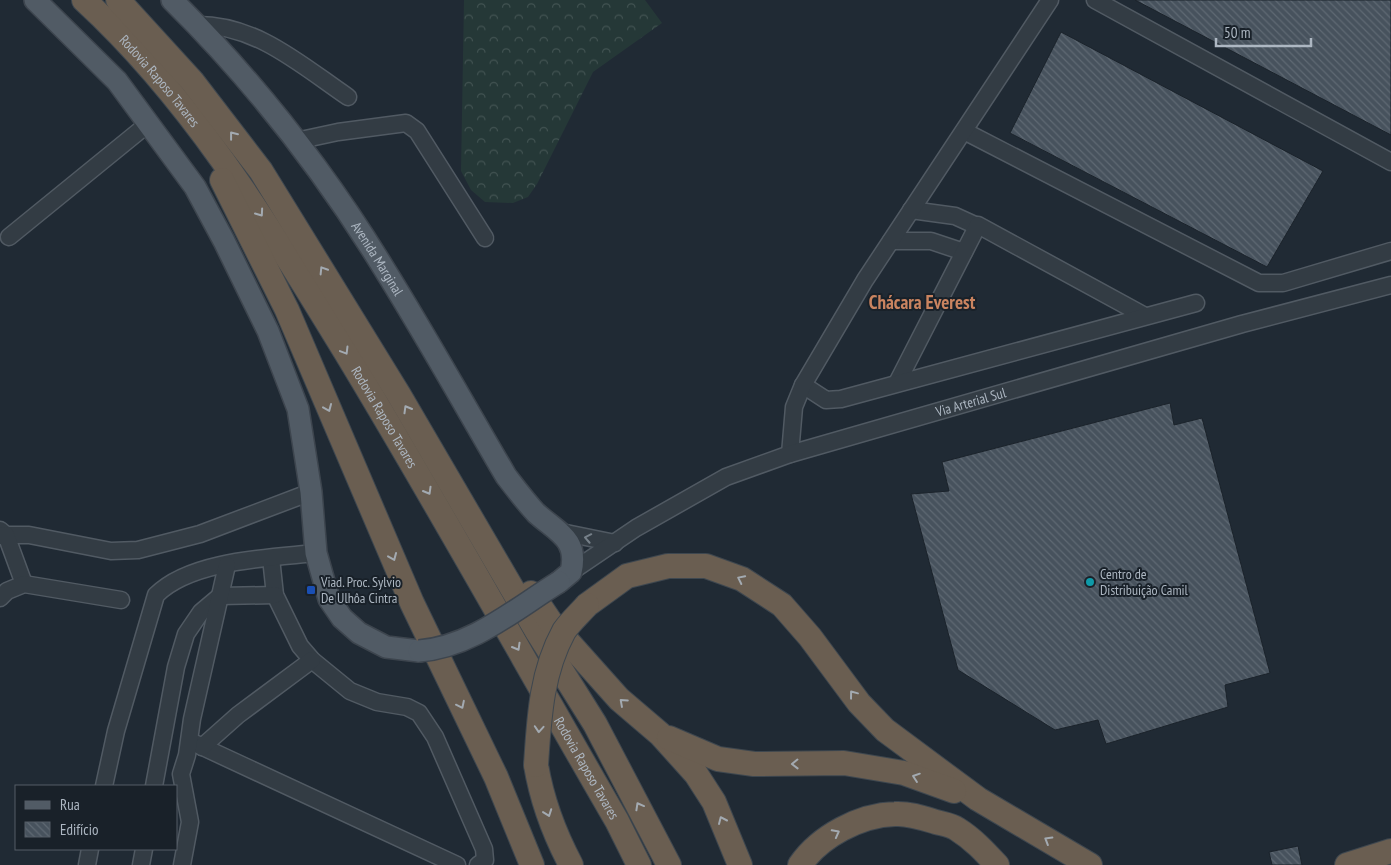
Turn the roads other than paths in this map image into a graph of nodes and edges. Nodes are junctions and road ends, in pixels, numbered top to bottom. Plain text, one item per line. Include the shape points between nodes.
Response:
1 (35, 0) edge
2 (84, 0) edge
3 (118, 0) edge
4 (172, 0) edge
5 (1050, 0) edge
6 (1095, 0) edge
7 (198, 25) junction
8 (348, 97) dead end
9 (175, 98) junction
10 (149, 123) junction
11 (964, 131) junction
12 (296, 141) junction
13 (1391, 162) edge
14 (911, 210) junction
15 (976, 226) junction
16 (9, 237) dead end
17 (485, 238) dead end
18 (890, 241) junction
19 (1391, 251) edge
20 (964, 252) junction
21 (1391, 286) edge
22 (1196, 302) dead end
23 (1145, 316) junction
24 (897, 383) junction
25 (803, 384) junction
26 (424, 437) junction
27 (790, 454) junction
28 (311, 492) junction
29 (561, 532) junction
30 (2, 534) edge
31 (615, 543) junction
32 (316, 553) junction
33 (271, 558) junction
34 (227, 565) junction
35 (565, 577) junction
36 (24, 584) junction
37 (275, 595) junction
38 (220, 596) junction
39 (0, 598) edge
40 (121, 600) dead end
41 (312, 660) junction
42 (660, 734) junction
43 (196, 744) junction
44 (496, 776) junction
45 (104, 785) edge
46 (154, 785) edge
47 (978, 799) junction
48 (652, 830) junction
49 (90, 850) edge
50 (144, 850) edge
51 (1391, 851) edge
52 (87, 865) edge
53 (141, 865) edge
54 (182, 865) edge
55 (457, 865) edge
56 (478, 865) edge
57 (532, 865) edge
58 (545, 865) edge
59 (571, 865) edge
60 (639, 865) edge
61 (669, 865) edge
62 (675, 865) edge
63 (740, 865) edge
64 (800, 865) edge
65 (997, 865) edge
66 (1090, 865) edge
67 (1347, 865) edge

1 - 10 main road via 117,82
2 - 9 highway, Rodovia Raposo Tavares
26 -> 3 highway, Rodovia Raposo Tavares via 261,171 192,82
4 - 7 main road, Avenida Marginal
5 - 11 street
6 - 13 street
7 - 8 street via 236,29 269,43
7 - 12 main road, Avenida Marginal
9 -> 44 highway via 225,185 287,310 412,603
9 -> 60 highway, Rodovia Raposo Tavares via 269,226 386,420 617,821
10 - 16 street
10 - 28 main road via 195,187 268,331 298,409
11 - 14 street
11 - 19 street via 1259,283 1283,283
12 - 17 street via 406,123 417,131
12 - 29 main road, Avenida Marginal via 383,267 506,476 522,498
14 - 15 street via 955,216
14 - 18 street
15 - 20 street
15 - 23 street via 981,225
18 - 20 street via 931,241
18 - 25 street
20 - 24 street
21 - 27 street, Via Arterial Sul via 1242,324
22 - 23 street
23 - 24 street
24 - 25 street via 834,400 826,400
25 - 27 street via 794,407
42 -> 26 highway via 619,699 552,624
48 -> 26 highway, Rodovia Raposo Tavares via 595,724
27 - 31 street, Via Arterial Sul via 726,477
28 - 30 street via 200,534 138,550 110,551 29,535
28 - 32 main road
31 -> 29 street, Avenida Marginal
29 - 35 main road, Avenida Marginal via 574,560
30 - 36 street
31 - 35 street, Via Arterial Sul
32 - 33 street
32 - 35 main road, bridge via 329,598 342,618 359,633 386,647 419,651 455,645 474,636
33 - 34 street
33 - 37 street
34 - 38 street
34 - 45 street via 183,576 156,595 116,731
36 - 39 street via 7,591
36 - 40 street
37 - 38 street
37 - 41 street via 300,646
38 - 43 street via 192,719
38 - 46 street via 201,612 186,634 174,676
41 - 43 street
41 - 56 street via 350,691 377,702 407,707 426,721 484,849 485,860
47 -> 42 highway via 904,773 844,763 754,764 718,758
63 -> 42 highway via 714,802 696,774
43 - 54 street via 181,774 190,822
43 - 55 street
44 - 57 highway
44 - 58 highway
47 -> 59 highway, bridge via 886,730 859,703 782,605 742,579 706,566 668,566 627,576 587,606 565,630 549,666 540,701 536,765 543,800 556,837
66 -> 47 highway
48 - 61 highway, Rodovia Raposo Tavares
48 - 62 highway
49 - 52 street
50 - 53 street
51 - 67 highway
64 -> 65 highway via 828,837 859,821 895,814 925,818 956,828

